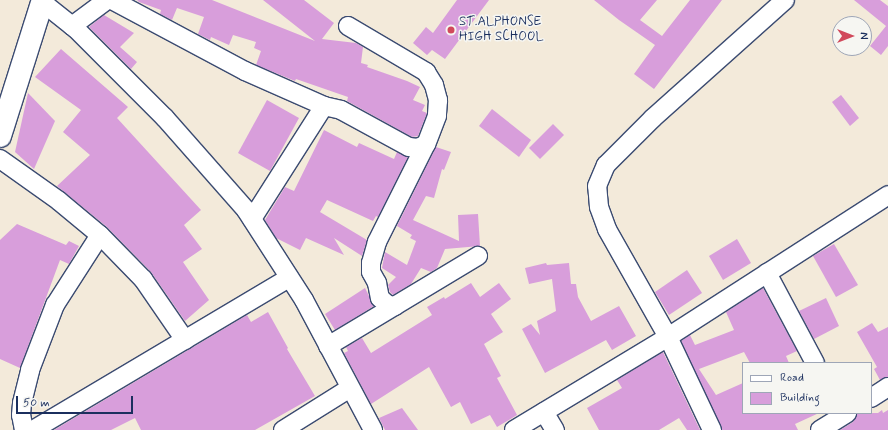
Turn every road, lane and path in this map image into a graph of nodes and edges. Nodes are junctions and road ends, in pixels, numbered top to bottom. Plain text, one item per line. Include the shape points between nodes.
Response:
1 (107, 0) edge
2 (112, 0) edge
3 (785, 0) edge
4 (42, 1) edge
5 (72, 26) junction
6 (348, 26) dead end
7 (324, 106) junction
8 (2, 124) edge
9 (426, 144) junction
10 (0, 159) edge
11 (888, 195) edge
12 (252, 219) junction
13 (100, 235) junction
14 (478, 256) dead end
15 (767, 273) junction
16 (289, 278) junction
17 (395, 306) junction
18 (668, 337) junction
19 (185, 340) junction
20 (328, 346) junction
21 (814, 362) edge
22 (888, 387) edge
23 (350, 388) junction
24 (872, 397) edge
25 (544, 412) junction
26 (844, 414) edge
27 (24, 430) edge
28 (33, 430) edge
29 (283, 430) edge
30 (373, 430) edge
31 (514, 430) edge
32 (555, 430) edge
33 (712, 430) edge
34 (820, 430) edge

1 - 5 street
2 - 7 street via 245,71
3 - 18 street via 653,118 606,165 597,186 599,207 607,229
4 - 5 street
4 - 8 street
5 - 12 street via 165,118
6 - 9 street via 426,72 434,85 438,100 437,116
7 - 9 street via 341,110 409,147 418,148
7 - 12 street
9 - 17 street via 376,242 371,263 371,272 377,283 380,298 388,305
10 - 13 street via 60,201
11 - 15 street
12 - 16 street
13 - 19 street via 143,279
13 - 27 street via 55,305 30,370 22,403
14 - 17 street
15 - 18 street
15 - 21 street
16 - 19 street
16 - 20 street via 304,300
17 - 20 street
18 - 25 street
18 - 33 street
19 - 28 street
20 - 23 street
22 - 24 street
23 - 29 street
23 - 30 street
25 - 31 street
25 - 32 street
26 - 34 street

